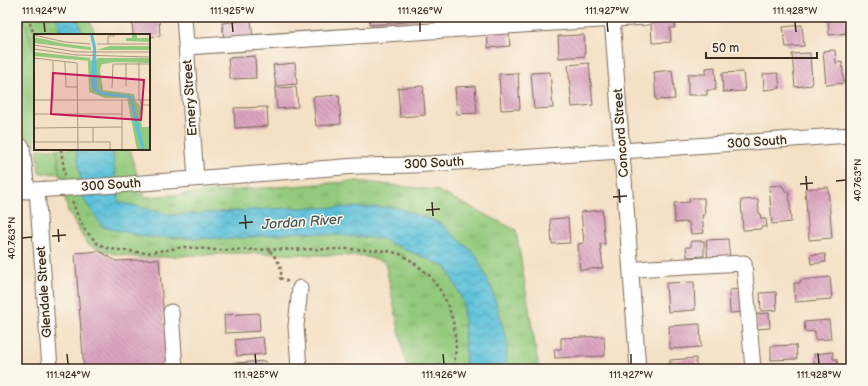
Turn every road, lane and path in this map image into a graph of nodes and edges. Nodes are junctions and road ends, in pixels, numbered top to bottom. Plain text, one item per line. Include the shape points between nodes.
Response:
1 (28, 17) edge
2 (184, 17) edge
3 (646, 17) edge
4 (612, 18) edge
5 (34, 35) edge
6 (186, 47) junction
7 (851, 135) edge
8 (17, 144) edge
9 (61, 150) edge
10 (622, 151) junction
11 (65, 176) dead end
12 (196, 178) junction
13 (27, 191) edge
14 (72, 201) dead end
15 (269, 250) junction
16 (631, 270) junction
17 (282, 279) dead end
18 (300, 288) dead end
19 (171, 312) dead end
20 (50, 369) edge
21 (175, 369) edge
22 (299, 369) edge
23 (454, 369) edge
24 (638, 369) edge
25 (753, 369) edge

1 - 5 path
2 - 6 street, Emery Street
3 - 4 street
4 - 6 street
4 - 10 street, Concord Street
6 - 12 street, Emery Street
7 - 10 street, 300 South
8 - 13 street, Glendale Street via 22,147
9 - 11 path
10 - 12 street, 300 South
10 - 16 street, Concord Street
12 - 13 street, 300 South
13 - 20 street, Glendale Street
14 - 15 path via 85,230 98,244 110,249 146,253 184,247
15 - 17 path via 280,267
15 - 23 path via 388,251 409,259 429,275 446,301 454,326
16 - 24 street, Concord Street
16 - 25 street via 744,263
18 - 22 street via 296,326
19 - 21 street

